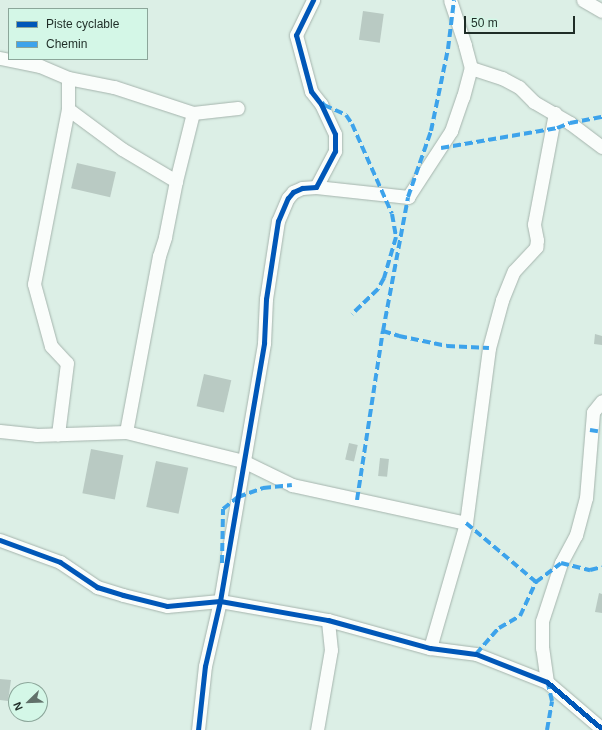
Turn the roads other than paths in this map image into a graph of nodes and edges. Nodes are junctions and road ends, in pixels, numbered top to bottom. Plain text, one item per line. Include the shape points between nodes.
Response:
1 (313, 0) edge
2 (450, 0) edge
3 (582, 0) edge
4 (602, 11) edge
5 (10, 60) edge
6 (471, 68) junction
7 (68, 78) junction
8 (238, 108) dead end
9 (68, 109) junction
10 (193, 113) junction
11 (555, 113) junction
12 (602, 147) edge
13 (176, 181) junction
14 (316, 187) junction
15 (602, 401) edge
16 (0, 431) edge
17 (126, 432) junction
18 (58, 434) junction
19 (243, 461) junction
20 (466, 523) junction
21 (0, 540) edge
22 (220, 601) junction
23 (328, 620) junction
24 (430, 648) junction
25 (547, 682) junction
26 (602, 729) edge
27 (198, 730) edge
28 (317, 730) edge

1 - 14 street via 296,35 311,91 321,104 335,134 335,151
2 - 6 street via 466,45
3 - 4 street
5 - 7 street via 40,66
6 - 11 street via 508,81 519,87 534,102
6 - 14 street via 451,131 408,197
7 - 9 street
7 - 10 street via 114,87
8 - 10 street
9 - 13 street via 122,149
9 - 18 street via 34,284 51,346 67,363
10 - 13 street
11 - 12 street
11 - 20 street via 534,224 536,247 514,272 502,300 489,348
13 - 17 street
14 - 19 street via 293,192 278,220 266,299 264,343
15 - 25 street via 593,412 586,498 576,535 561,563 542,621 542,648
16 - 18 street
17 - 18 street
17 - 19 street
19 - 20 street via 292,485
19 - 22 street
20 - 24 street
21 - 22 street via 60,562 97,587 123,595 167,606
22 - 23 street
22 - 27 street via 205,666
23 - 24 street
23 - 28 street via 331,650
24 - 25 street via 476,654
25 - 26 street

